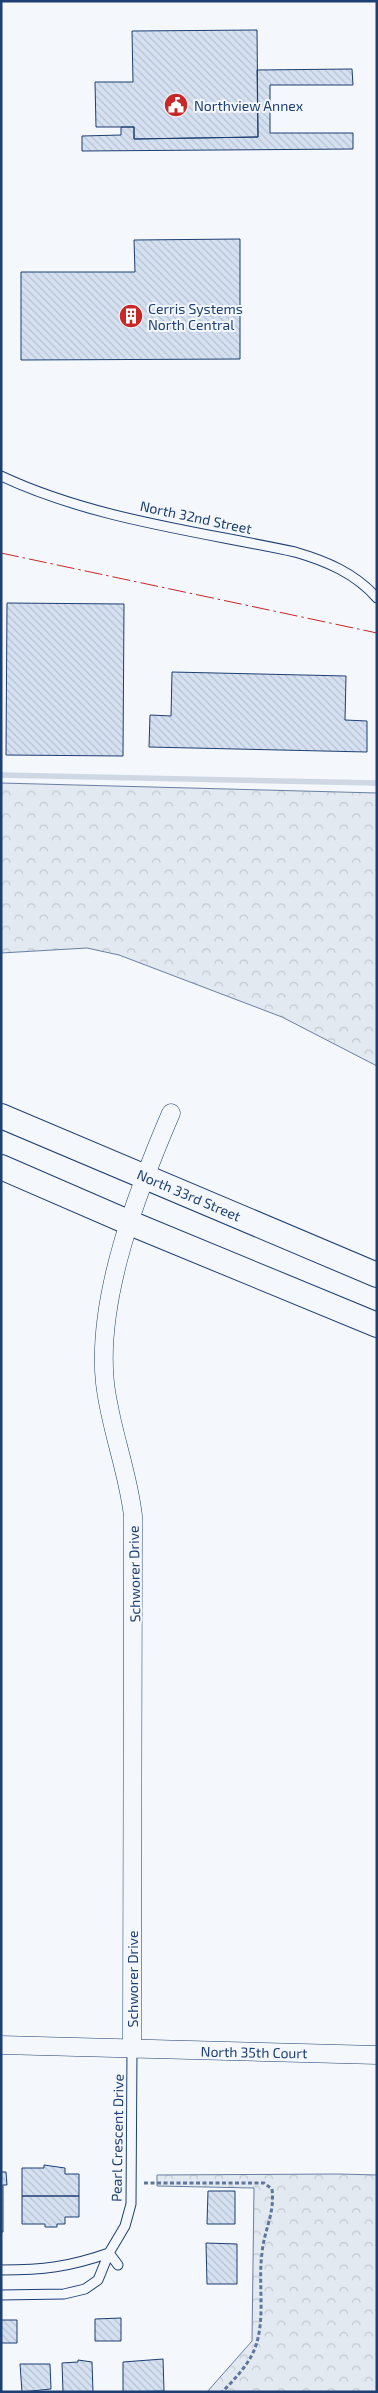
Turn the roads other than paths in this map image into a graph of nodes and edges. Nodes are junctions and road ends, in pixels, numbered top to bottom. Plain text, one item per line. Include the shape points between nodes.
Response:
1 (1, 476) edge
2 (377, 598) edge
3 (170, 1113) dead end
4 (1, 1116) edge
5 (1, 1167) edge
6 (146, 1177) junction
7 (130, 1223) junction
8 (377, 1275) edge
9 (377, 1325) edge
10 (1, 2045) edge
11 (132, 2049) junction
12 (377, 2055) edge
13 (109, 2253) junction
14 (118, 2265) dead end
15 (1, 2270) edge
16 (1, 2295) edge

1 - 2 lane, North 32nd Street via 89,508 320,559 344,571
3 - 6 street, Schworer Drive
4 - 6 main road, North 33rd Street
5 - 7 main road
6 - 7 street, Schworer Drive
6 - 8 main road, North 33rd Street
7 - 9 main road
7 - 11 street, Schworer Drive via 107,1314 104,1364 109,1407 127,1474 133,1516
10 - 11 street, North 35th Court
11 - 12 street, North 35th Court
11 - 13 lane, Pearl Crescent Drive via 131,2204 125,2226
13 - 14 lane
13 - 15 lane via 44,2270
13 - 16 lane, Pearl Crescent Drive via 98,2280 85,2289 64,2294

